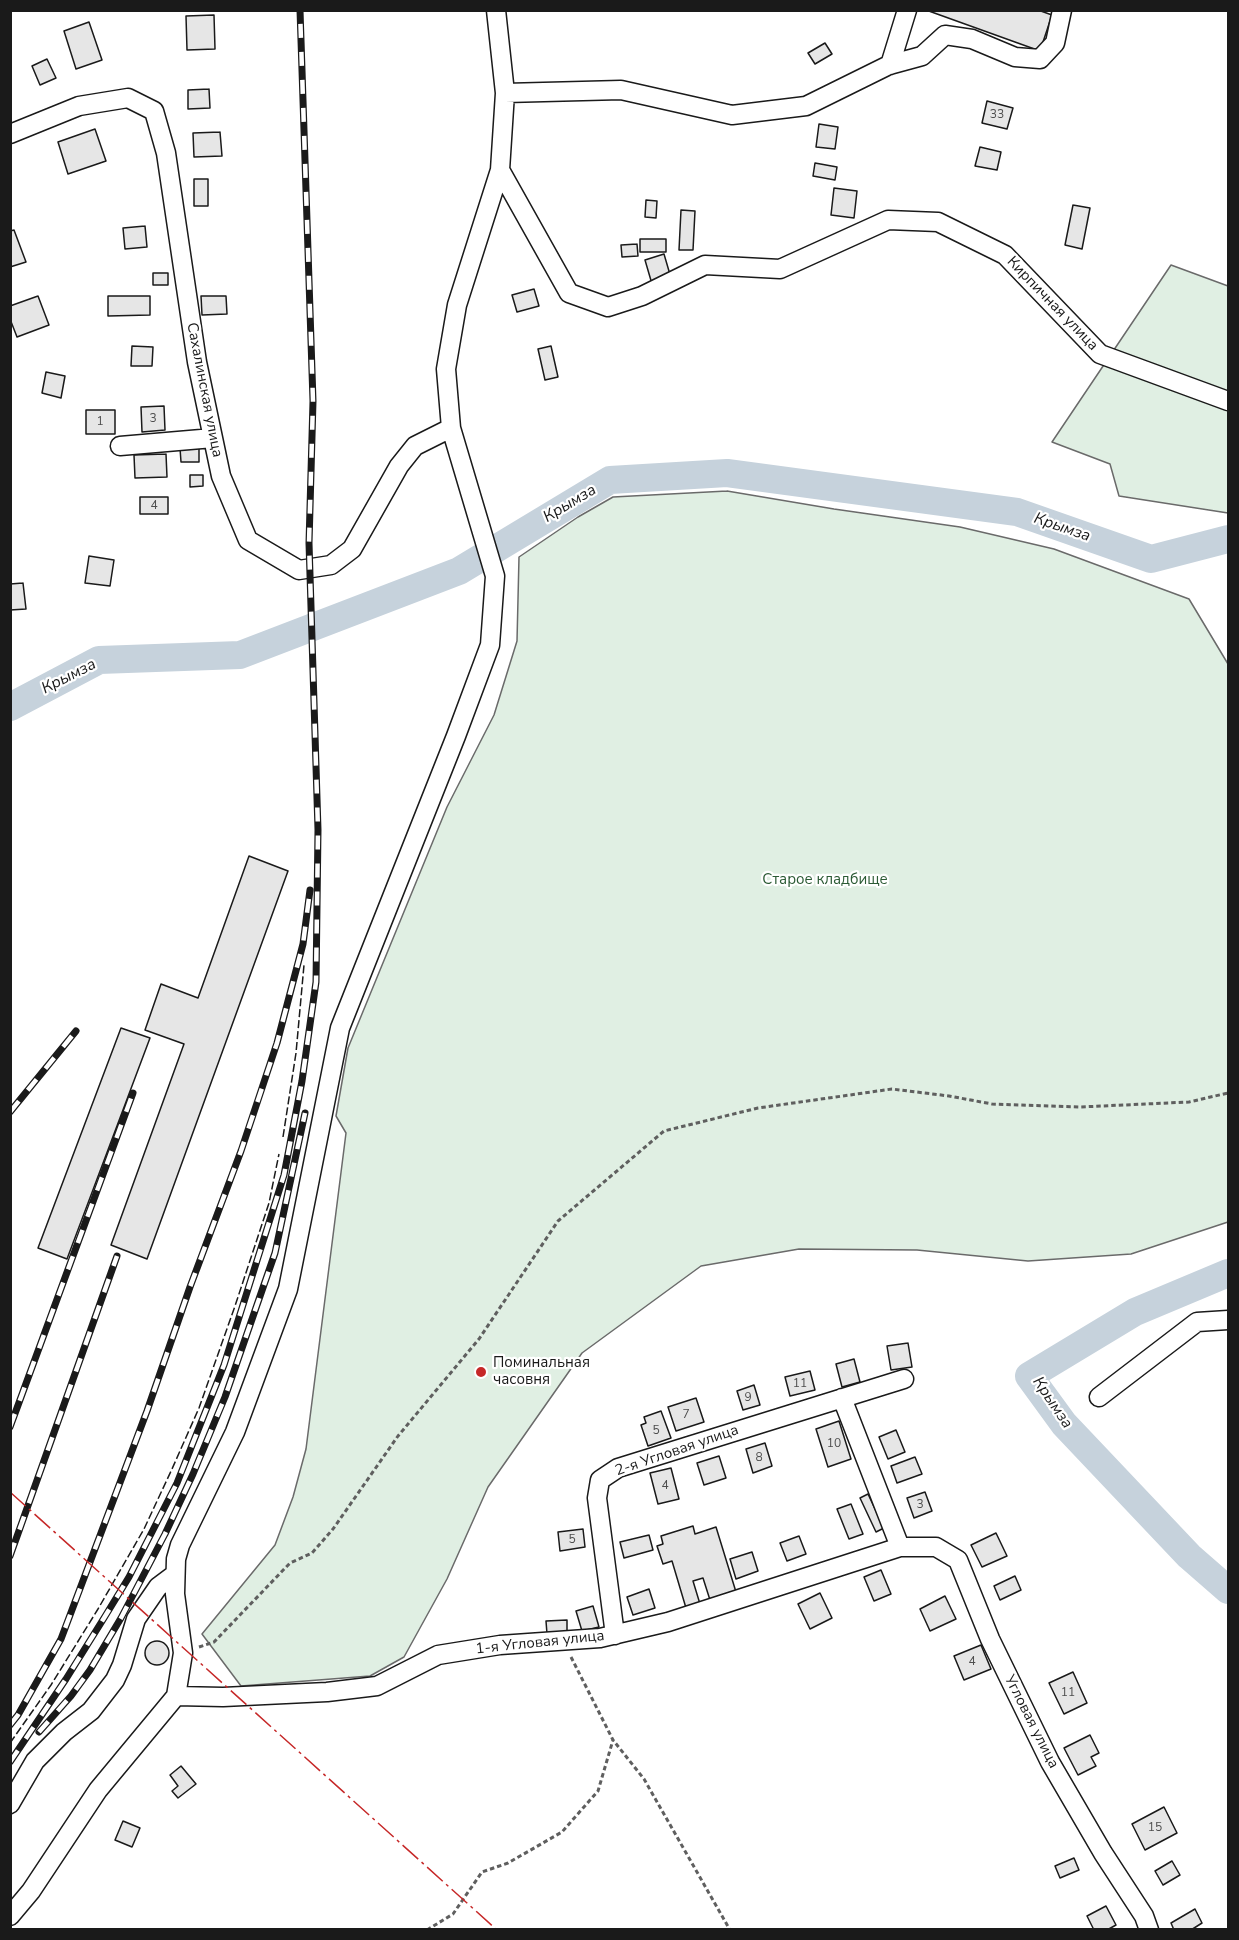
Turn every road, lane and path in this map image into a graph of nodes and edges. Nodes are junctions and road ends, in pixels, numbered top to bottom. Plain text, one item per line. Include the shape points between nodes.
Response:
1 (496, 10) edge
2 (907, 10) edge
3 (1062, 10) edge
4 (890, 65) junction
5 (505, 93) junction
6 (10, 134) edge
7 (500, 170) junction
8 (1228, 401) edge
9 (451, 428) junction
10 (213, 438) junction
11 (120, 446) dead end
12 (1228, 1093) edge
13 (1228, 1320) edge
14 (904, 1379) dead end
15 (1099, 1397) dead end
16 (842, 1398) junction
17 (900, 1547) junction
18 (174, 1575) junction
19 (615, 1635) junction
20 (563, 1641) junction
21 (183, 1653) junction
22 (176, 1696) junction
23 (613, 1740) junction
24 (10, 1804) edge
25 (10, 1916) edge
26 (427, 1929) edge
27 (730, 1929) edge
28 (1149, 1929) edge

1 - 5 street
2 - 4 street
3 - 4 street via 1055,43 1040,58 1015,57 972,39 945,35 922,56
4 - 5 street via 806,106 732,115 621,90
5 - 7 street
6 - 10 street, Сахалинская улица via 79,106 128,98 154,111 166,153 197,362
7 - 8 street, Кирпичная улица via 569,293 608,307 642,296 705,265 780,269 888,220 938,222 1005,255 1100,354
7 - 9 street via 457,305 446,369
9 - 10 street, Сахалинская улица via 415,446 399,466 352,549 331,565 299,570 248,540 221,476
9 - 18 street via 495,576 490,645 340,1028 288,1289 236,1432 180,1545
10 - 11 street
12 - 21 path via 1189,1102 1080,1107 992,1104 892,1089 758,1108 664,1131 558,1221 479,1339 398,1436 312,1553 290,1563 214,1642
13 - 15 street via 1197,1322
14 - 16 street, 2-я Угловая улица
16 - 17 street
16 - 19 street, 2-я Угловая улица via 618,1468 600,1480 597,1498
17 - 19 street, 1-я Угловая улица via 668,1622
17 - 28 street, Угловая улица via 936,1547 958,1560 990,1639 1050,1762
18 - 21 street
18 - 24 street via 158,1587 136,1619 115,1680 91,1711 35,1761
19 - 20 street, 1-я Угловая улица
20 - 22 street, 1-я Угловая улица via 500,1645 438,1655 377,1686 327,1692
20 - 23 path
21 - 22 street
22 - 25 street via 98,1790
23 - 26 path via 598,1791 562,1832 508,1863 482,1872 453,1914
23 - 27 path via 644,1779

